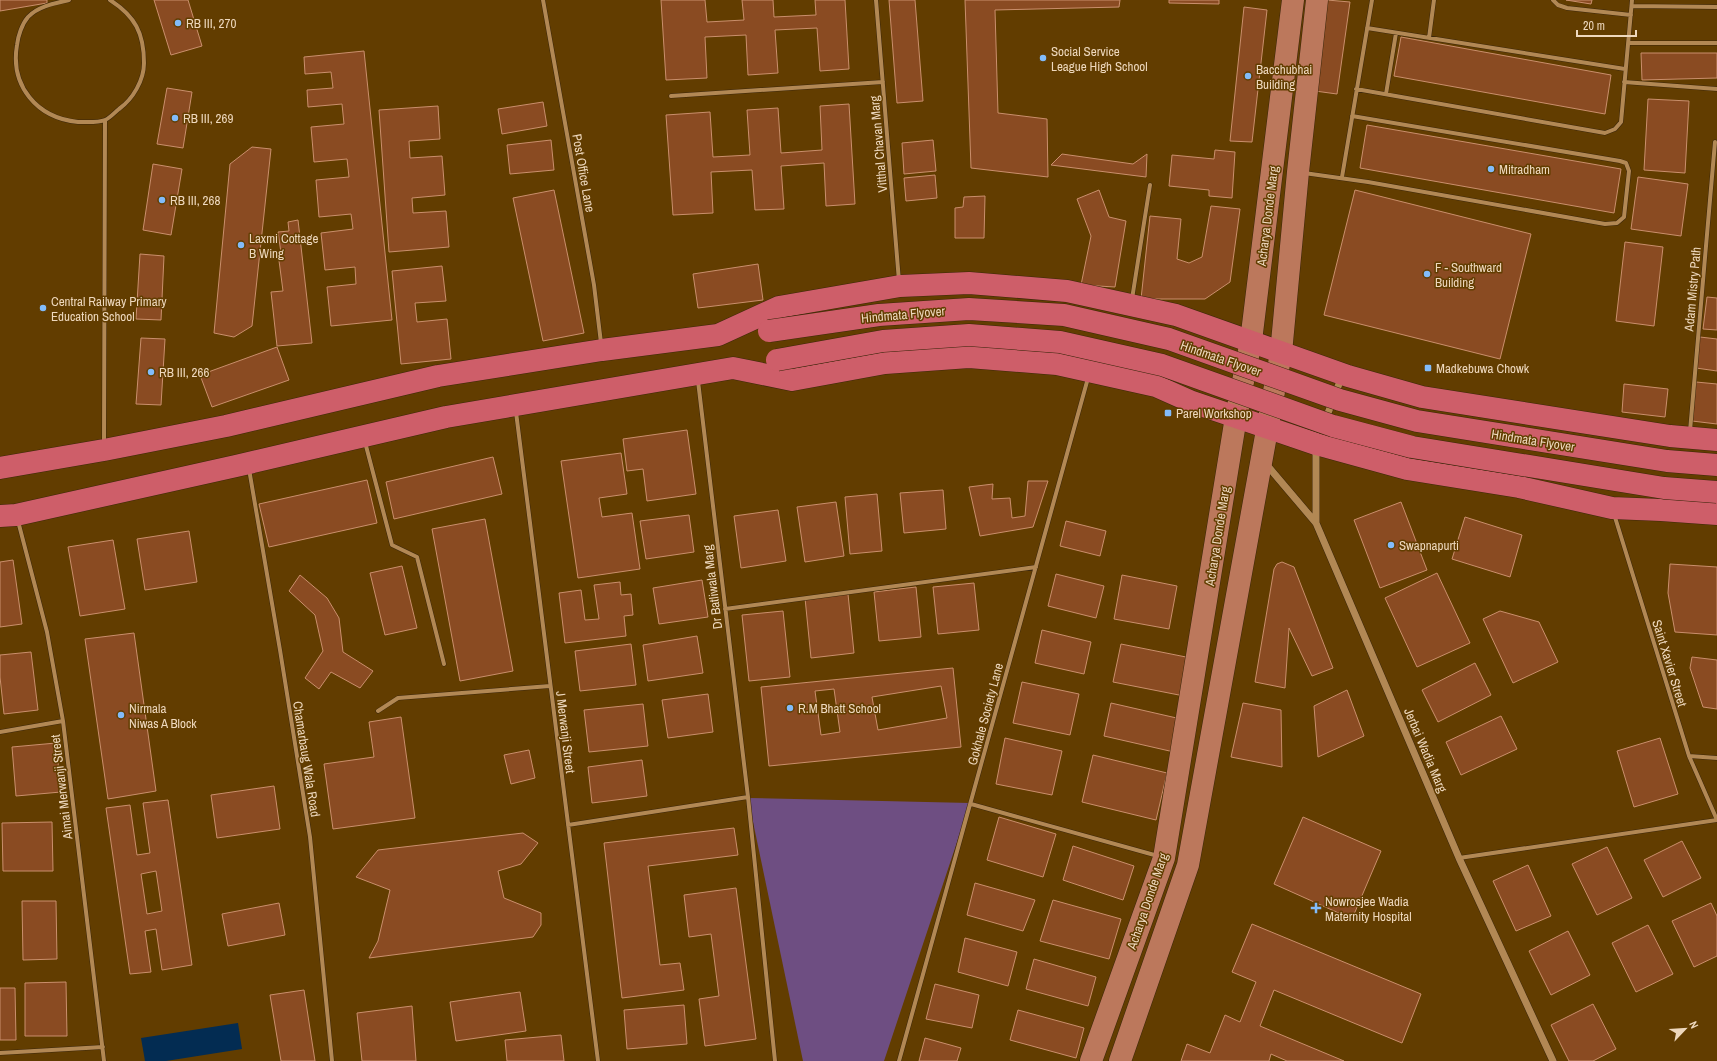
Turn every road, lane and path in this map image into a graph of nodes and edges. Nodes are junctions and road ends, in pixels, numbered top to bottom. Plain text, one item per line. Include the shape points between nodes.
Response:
1 (69, 0) edge
2 (110, 0) edge
3 (543, 0) edge
4 (876, 0) edge
5 (1293, 0) edge
6 (1317, 0) edge
7 (1372, 0) edge
8 (1434, 0) edge
9 (1553, 0) edge
10 (1632, 0) edge
11 (1632, 6) junction
12 (1717, 7) edge
13 (1631, 15) junction
14 (1367, 28) junction
15 (1396, 33) junction
16 (1429, 38) junction
17 (1628, 43) junction
18 (1717, 43) edge
19 (1625, 69) junction
20 (883, 82) junction
21 (1624, 82) junction
22 (1356, 89) junction
23 (1717, 89) edge
24 (1386, 94) junction
25 (671, 96) dead end
26 (1352, 116) junction
27 (105, 120) junction
28 (1715, 142) dead end
29 (1285, 170) junction
30 (1342, 177) junction
31 (1150, 185) dead end
32 (900, 286) junction
33 (1131, 305) junction
34 (1216, 328) junction
35 (718, 335) junction
36 (1251, 341) junction
37 (602, 350) junction
38 (1281, 353) junction
39 (733, 368) junction
40 (1090, 372) junction
41 (698, 374) junction
42 (1343, 374) junction
43 (1192, 402) junction
44 (515, 405) junction
45 (1236, 417) junction
46 (1268, 427) junction
47 (363, 436) junction
48 (1319, 437) junction
49 (1690, 438) junction
50 (1717, 440) edge
51 (104, 450) junction
52 (1262, 459) junction
53 (248, 463) junction
54 (1717, 465) edge
55 (0, 468) edge
56 (1717, 492) edge
57 (1612, 508) junction
58 (1717, 514) edge
59 (8, 515) edge
60 (1316, 522) junction
61 (1036, 567) junction
62 (724, 610) junction
63 (444, 664) dead end
64 (550, 686) junction
65 (378, 711) dead end
66 (63, 720) junction
67 (0, 732) edge
68 (1689, 756) junction
69 (1717, 758) edge
70 (748, 797) junction
71 (971, 804) junction
72 (1717, 820) edge
73 (568, 825) junction
74 (1459, 858) junction
75 (1176, 861) junction
76 (103, 1047) junction
77 (0, 1053) edge
78 (104, 1061) edge
79 (332, 1061) edge
80 (598, 1061) edge
81 (775, 1061) edge
82 (899, 1061) edge
83 (1091, 1061) edge
84 (1120, 1061) edge
85 (1553, 1061) edge

1 - 27 street via 45,6 28,17 18,36 15,57 19,78 29,97 45,112 65,121
2 - 27 street via 124,9 137,26 144,46 144,68 138,88 125,105
3 - 37 street, Post Office Lane via 594,285
4 - 20 street, Vitthal Chavan Marg
5 - 29 main road, Acharya Donde Marg
6 - 29 main road, Acharya Donde Marg
7 - 14 street
8 - 16 street
9 - 13 street via 1567,8
10 - 11 street
11 - 12 street
11 - 13 street
13 - 17 street
14 - 15 street
14 - 22 street
15 - 16 street
15 - 24 street
16 - 19 street
17 - 18 street
17 - 19 street
19 - 21 street
20 - 25 street
20 - 32 street, Vitthal Chavan Marg
21 - 23 street
21 - 24 street via 1620,122 1615,130 1605,134
22 - 24 street
22 - 26 street
26 - 30 street
26 - 30 street via 1626,163 1630,171 1624,218 1617,223 1606,224
27 - 51 street
28 - 49 street, Adam Mistry Path
29 - 30 street
29 - 36 main road, Acharya Donde Marg
29 - 38 main road, Acharya Donde Marg
31 - 33 street
32 - 33 highway via 969,283 1068,291
32 - 35 highway via 779,307
33 - 34 highway via 1176,315
34 - 36 highway
34 - 43 highway
35 - 37 highway
35 - 54 highway, Hindmata Flyover, bridge via 769,331 879,315 969,309 1064,316 1169,339 1340,400 1417,421 1667,461
36 - 38 highway
36 - 45 main road, Acharya Donde Marg
37 - 51 highway via 438,376 226,426
38 - 42 highway
38 - 46 main road, Acharya Donde Marg
39 - 40 highway via 792,380 886,363 969,357 1057,364
39 - 41 highway, Hindmata Flyover
39 - 56 highway, Hindmata Flyover, bridge via 883,341 969,335 1060,342 1162,365 1333,426 1412,447 1664,488
40 - 43 highway via 1156,386
40 - 61 street, Gokhale Society Lane
41 - 44 highway, Hindmata Flyover
41 - 62 street, Dr Batliwala Marg
42 - 48 street
42 - 49 highway via 1422,397
43 - 45 highway
44 - 47 highway, Hindmata Flyover via 446,417
44 - 64 street, J Merwanji Street
45 - 46 highway
45 - 75 main road, Acharya Donde Marg
46 - 48 highway
46 - 52 main road, Acharya Donde Marg
47 - 53 highway, Hindmata Flyover
47 - 63 street via 392,545 417,557
48 - 57 highway via 1407,469 1519,487
48 - 60 street
49 - 50 highway
51 - 55 highway
52 - 60 street, Jerbai Wadia Marg
52 - 75 main road, Acharya Donde Marg
53 - 59 highway, Hindmata Flyover
53 - 79 street, Chamarbaug Wala Road via 310,837
57 - 58 highway
57 - 68 street, Saint Xavier Street
59 - 66 street, Aimai Merwanji Street via 47,632
60 - 74 street, Jerbai Wadia Marg
61 - 62 street
61 - 71 street, Gokhale Society Lane
62 - 70 street, Dr Batliwala Marg
64 - 65 street via 398,698
64 - 73 street, J Merwanji Street
66 - 67 street
66 - 76 street, Aimai Merwanji Street
68 - 69 street
68 - 72 street, Saint Xavier Street
70 - 73 street
70 - 81 street, Dr Batliwala Marg
71 - 75 street
71 - 82 street, Gokhale Society Lane
72 - 74 street
73 - 80 street, J Merwanji Street
74 - 85 street, Jerbai Wadia Marg
75 - 83 main road, Acharya Donde Marg
75 - 84 main road, Acharya Donde Marg
76 - 77 street
76 - 78 street, Aimai Merwanji Street

